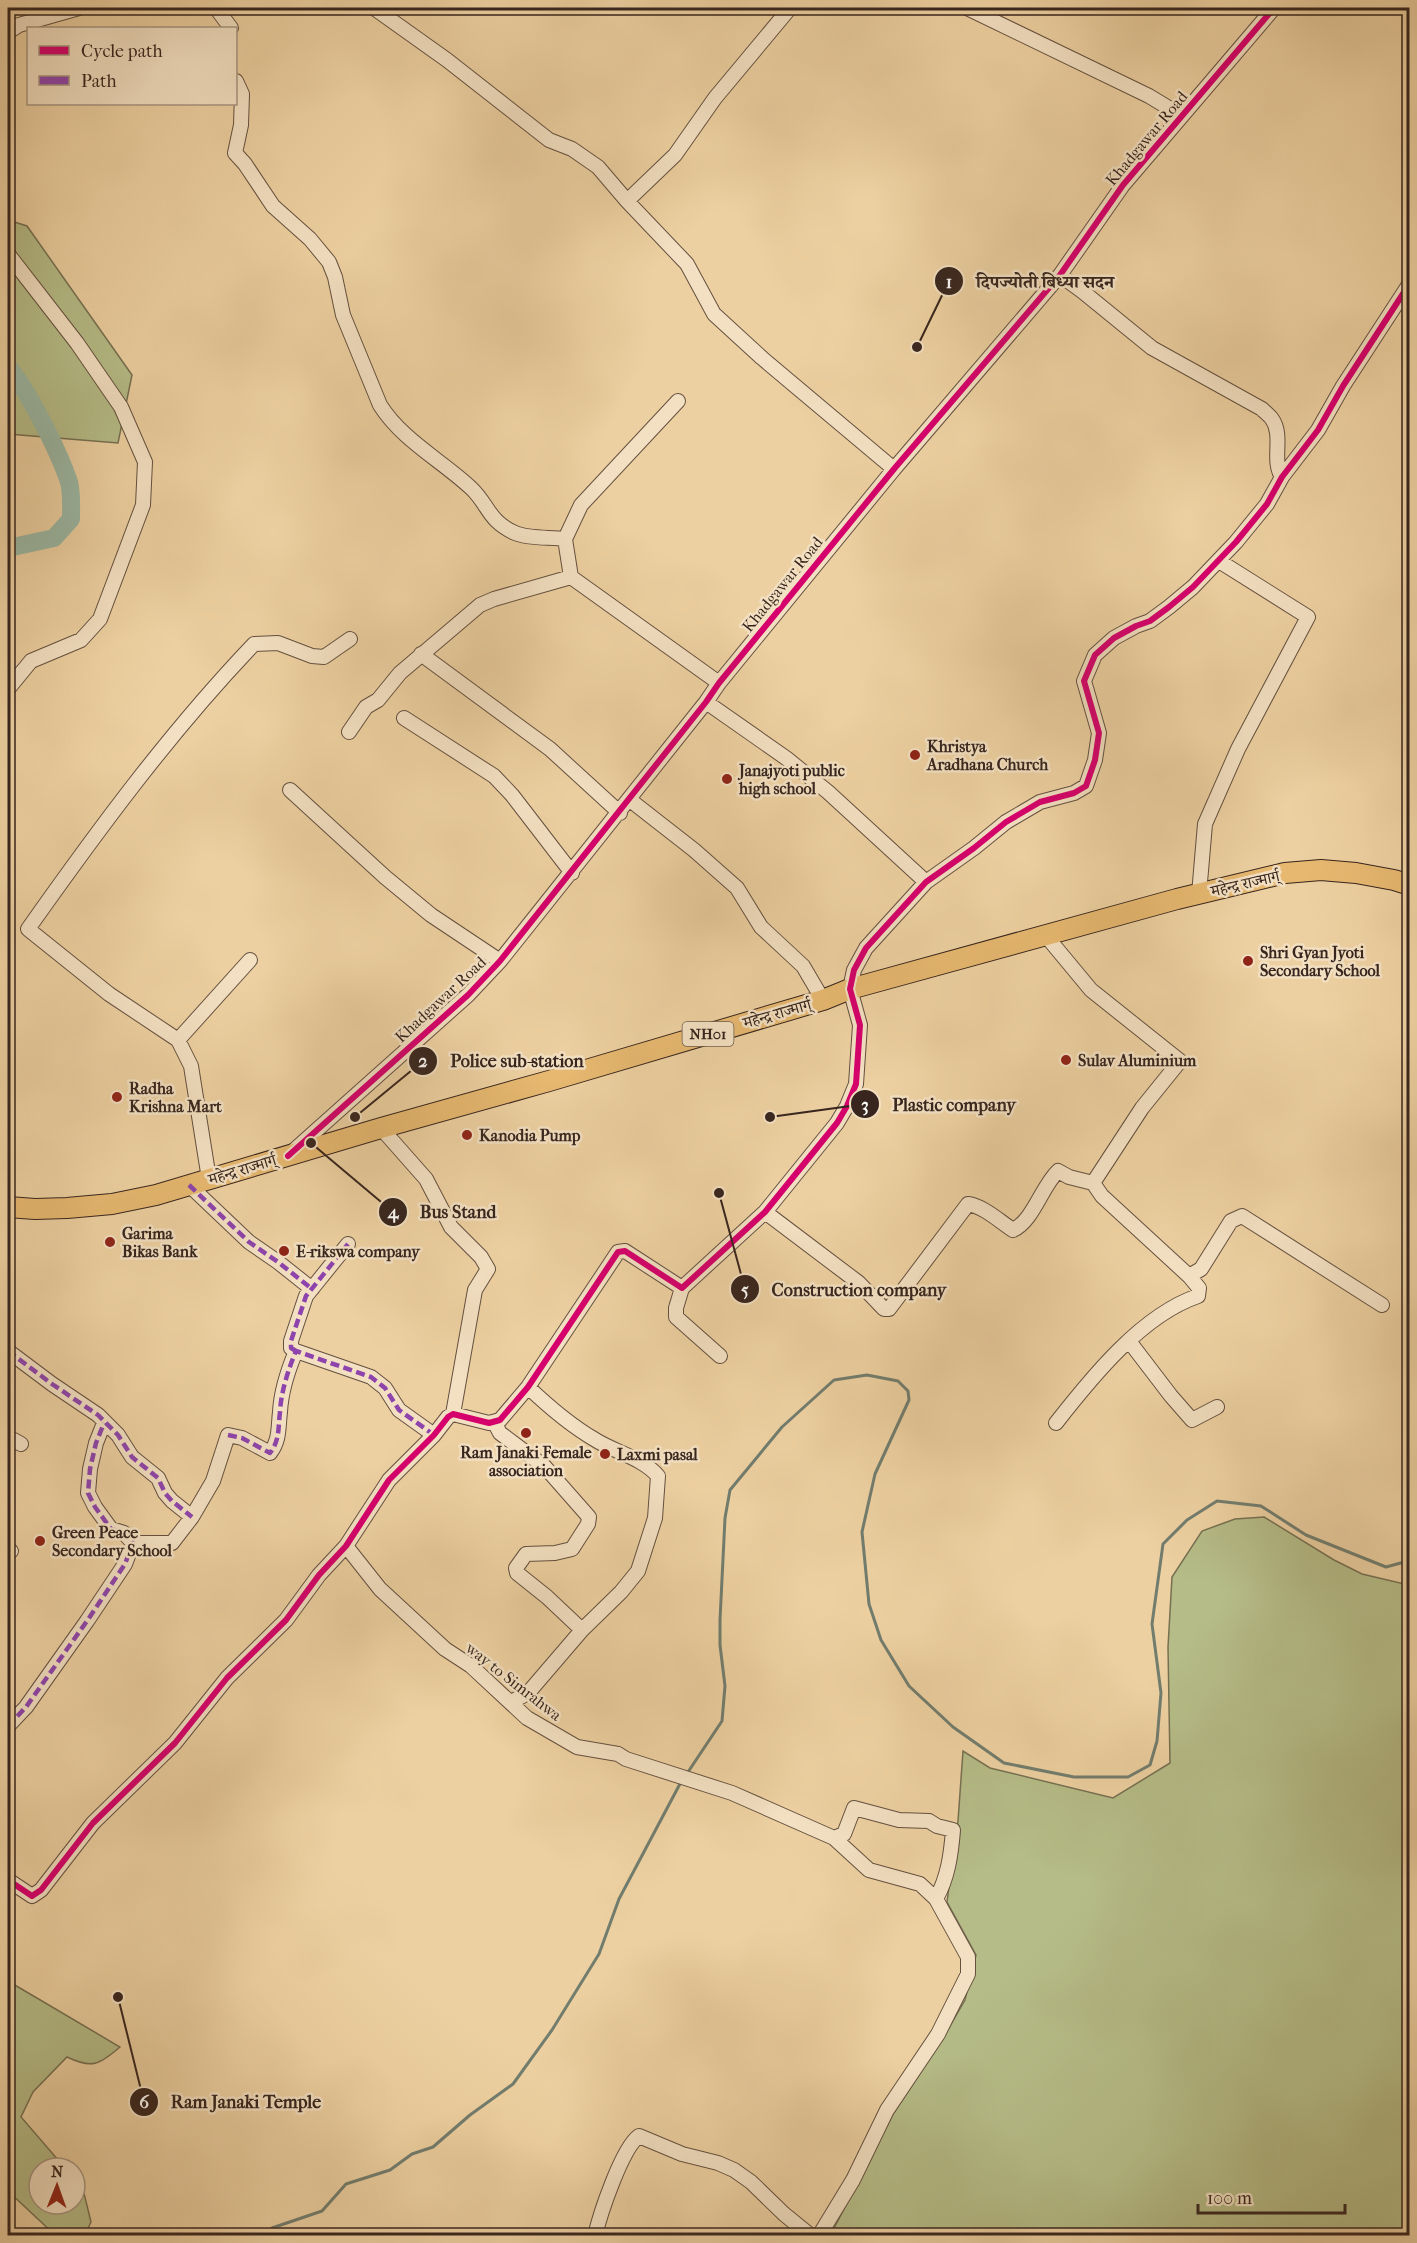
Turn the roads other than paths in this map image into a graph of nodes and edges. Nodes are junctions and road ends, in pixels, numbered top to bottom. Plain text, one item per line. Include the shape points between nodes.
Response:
1 (79, 8) edge
2 (216, 8) edge
3 (374, 8) edge
4 (790, 8) edge
5 (966, 8) edge
6 (1274, 8) edge
7 (230, 27) edge
8 (8, 32) edge
9 (237, 83) edge
10 (1182, 116) junction
11 (627, 201) junction
12 (8, 254) edge
13 (1060, 275) junction
14 (1410, 283) edge
15 (678, 401) dead end
16 (894, 469) junction
17 (1282, 477) junction
18 (565, 539) junction
19 (1219, 561) junction
20 (571, 577) junction
21 (350, 639) dead end
22 (421, 654) junction
23 (719, 683) junction
24 (8, 689) edge
25 (706, 702) junction
26 (404, 718) dead end
27 (349, 732) dead end
28 (290, 790) dead end
29 (630, 800) junction
30 (620, 813) junction
31 (572, 873) junction
32 (926, 882) junction
33 (1410, 885) edge
34 (1199, 894) junction
35 (1047, 937) junction
36 (250, 960) dead end
37 (500, 961) junction
38 (850, 989) junction
39 (823, 1000) junction
40 (178, 1040) junction
41 (381, 1128) junction
42 (288, 1156) junction
43 (209, 1179) junction
44 (1093, 1183) junction
45 (189, 1185) junction
46 (8, 1207) edge
47 (765, 1212) junction
48 (348, 1244) dead end
49 (1189, 1276) junction
50 (312, 1288) junction
51 (682, 1288) junction
52 (1382, 1305) dead end
53 (1129, 1341) junction
54 (8, 1351) edge
55 (296, 1351) junction
56 (720, 1356) dead end
57 (528, 1387) junction
58 (1217, 1407) dead end
59 (453, 1414) junction
60 (494, 1422) junction
61 (104, 1423) junction
62 (1056, 1423) dead end
63 (434, 1435) junction
64 (8, 1437) edge
65 (21, 1444) dead end
66 (192, 1517) junction
67 (133, 1543) junction
68 (345, 1546) junction
69 (582, 1630) junction
70 (511, 1702) junction
71 (8, 1726) edge
72 (834, 1838) junction
73 (8, 1880) edge
74 (936, 1899) junction
75 (594, 2235) edge
76 (811, 2235) edge
77 (819, 2235) edge

1 - 8 street via 19,25
2 - 7 street
3 - 11 street via 549,140 572,149 598,167
4 - 11 street via 715,98 675,155
5 - 10 street via 1149,96
6 - 10 street, Khadgawar Road
9 - 18 street via 242,94 236,153 273,206 329,262 343,315 387,417 473,490 493,519 517,533
10 - 13 street, Khadgawar Road via 1123,185
11 - 16 street via 687,264 714,314
12 - 24 street via 121,407 145,462 143,505 100,619 81,640 31,661
13 - 16 street, Khadgawar Road
13 - 17 street via 1152,348 1262,409 1276,427
14 - 17 street via 1318,430
15 - 18 street via 581,505
16 - 23 street, Khadgawar Road
17 - 19 street via 1267,504
18 - 20 street
19 - 32 street via 1169,607 1114,638 1095,655 1084,681 1100,733 1086,786 1040,802 1006,822
19 - 34 street via 1308,617 1238,749 1205,824
20 - 22 street via 480,605
20 - 23 street
21 - 40 street via 324,657 278,643 254,644 137,781 28,929 109,994
22 - 27 street via 378,700 366,707
22 - 30 street via 550,750
23 - 25 street, Khadgawar Road
25 - 29 street, Khadgawar Road
25 - 32 street via 828,792
26 - 31 street via 494,776
28 - 37 street via 431,915
29 - 30 street, Khadgawar Road
29 - 39 street via 737,888 761,927 803,966
30 - 31 street, Khadgawar Road
31 - 37 street, Khadgawar Road
32 - 38 street via 866,948
33 - 34 highway, महेन्द्र राज्मार्ग् / NH01 via 1321,870 1285,873
34 - 35 highway, महेन्द्र राज्मार्ग् / NH01
35 - 38 highway, महेन्द्र राज्मार्ग् / NH01
35 - 44 street via 1091,990 1180,1061 1142,1108
36 - 40 street
37 - 42 street, Khadgawar Road via 468,995
38 - 39 highway, महेन्द्र राज्मार्ग् / NH01
38 - 47 street via 860,1025 856,1084 837,1123
39 - 41 highway, महेन्द्र राज्मार्ग् / NH01
40 - 43 street via 191,1066
41 - 42 highway, महेन्द्र राज्मार्ग् / NH01
41 - 59 street via 426,1179 451,1227 488,1269 475,1290
42 - 43 highway, महेन्द्र राज्मार्ग् / NH01
43 - 45 highway, महेन्द्र राज्मार्ग् / NH01
44 - 47 street via 1058,1171 1029,1216 1013,1230 981,1206 968,1204 889,1309 884,1309 859,1283
44 - 49 street via 1102,1196
45 - 46 highway, महेन्द्र राज्मार्ग् / NH01 via 112,1204
45 - 50 street via 249,1242
47 - 51 street
48 - 50 street
49 - 52 street via 1201,1269 1231,1221 1242,1216
49 - 53 street via 1199,1288 1198,1296 1185,1300
50 - 55 street via 291,1341 291,1348
51 - 56 street via 676,1317
51 - 57 street via 625,1251 618,1252
53 - 58 street via 1162,1396 1192,1420
53 - 62 street
54 - 61 street
55 - 63 street via 371,1377 385,1388 399,1410
55 - 66 street via 282,1396 276,1445 270,1453 242,1438 228,1436 213,1481
57 - 60 street
57 - 69 street via 593,1439 650,1467 658,1476 655,1518 638,1571
59 - 60 street
59 - 63 street
60 - 69 street via 500,1432 545,1467 589,1517 572,1549 526,1554 516,1568
61 - 66 street via 118,1435 132,1457 158,1478 172,1501
61 - 67 street via 92,1460 88,1493 111,1529 124,1533
63 - 68 street via 389,1479
64 - 65 street
66 - 67 street via 172,1543
67 - 71 street via 125,1564 87,1621
68 - 70 street, way to Simrahwa via 380,1589 444,1649 471,1666
68 - 73 street via 286,1620 227,1678 175,1743 93,1823 40,1890 32,1896
69 - 70 street via 528,1693
70 - 72 street, way to Simrahwa via 527,1718 577,1747 618,1754 732,1793
72 - 74 street, way to Simrahwa via 869,1870 920,1884
72 - 74 street via 844,1834 854,1808 899,1820 929,1821 953,1830 945,1883
74 - 77 street via 968,1957 968,1974 938,2034 887,2110 853,2180
75 - 76 street via 626,2151 639,2136 734,2170

